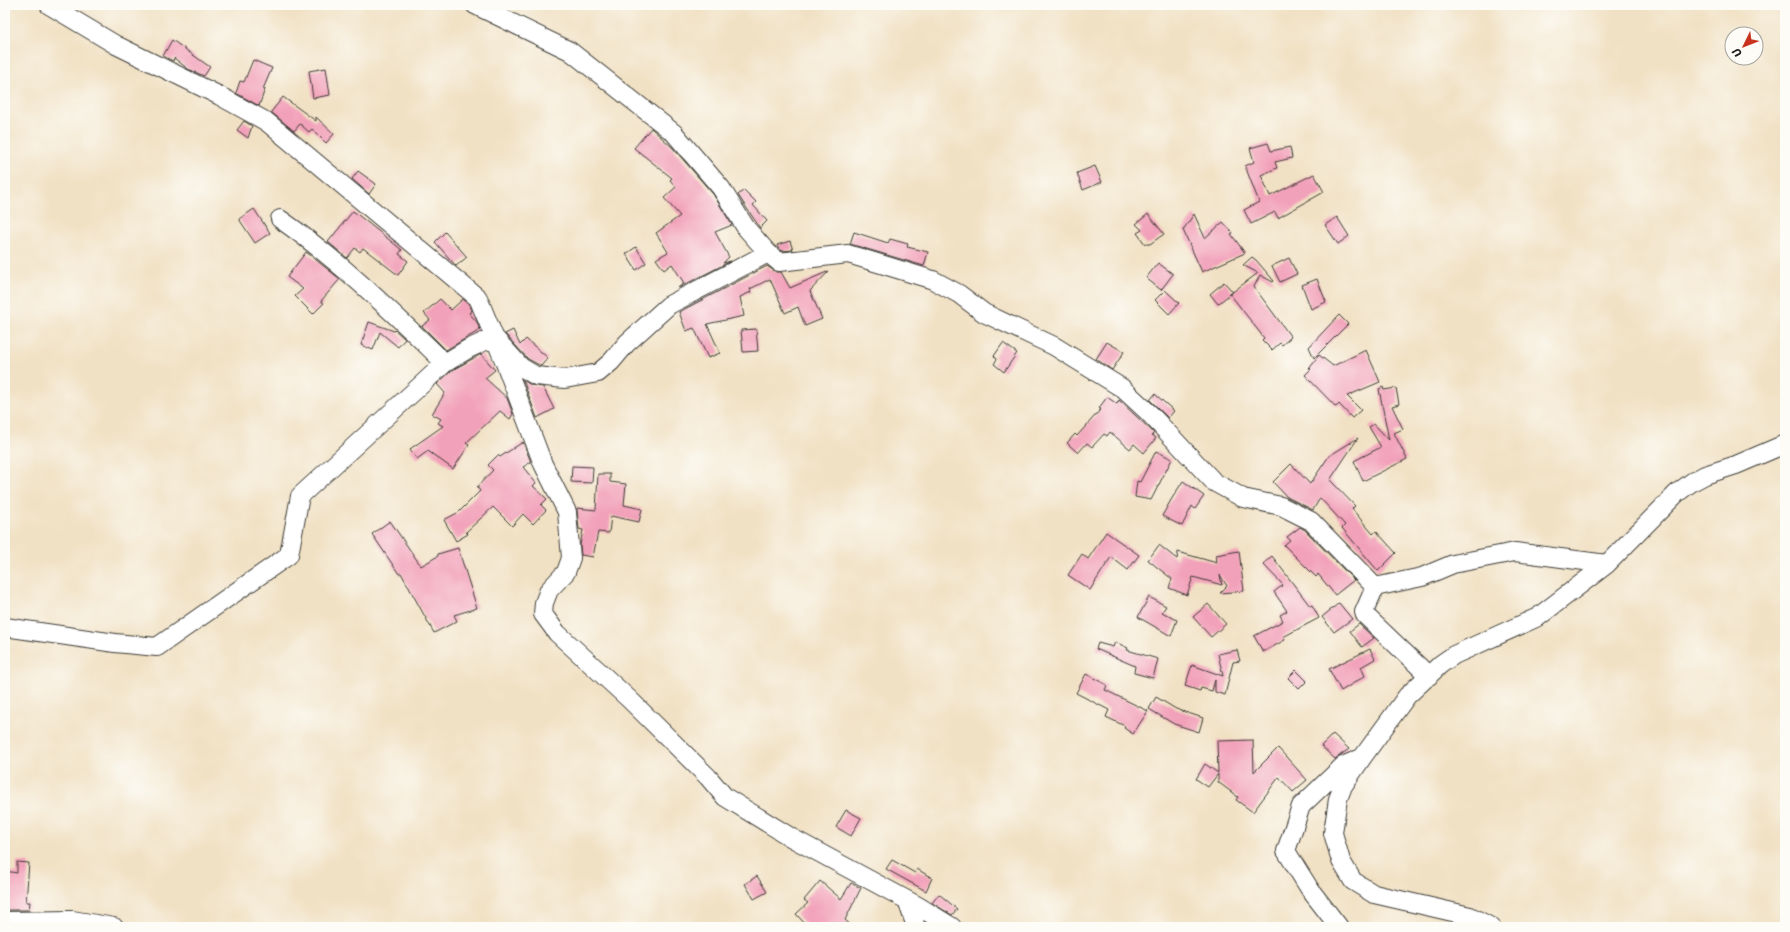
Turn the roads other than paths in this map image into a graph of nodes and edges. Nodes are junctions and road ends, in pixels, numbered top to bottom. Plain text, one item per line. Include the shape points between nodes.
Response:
1 (49, 5) edge
2 (475, 5) edge
3 (280, 219) dead end
4 (768, 253) junction
5 (494, 337) junction
6 (444, 363) junction
7 (1785, 444) edge
8 (1607, 564) junction
9 (1375, 587) junction
10 (5, 627) edge
11 (1429, 676) junction
12 (1362, 758) junction
13 (907, 900) junction
14 (5, 921) edge
15 (114, 927) edge
16 (915, 927) edge
17 (952, 927) edge
18 (1339, 927) edge
19 (1491, 927) edge

1 - 5 street via 116,45 267,122 478,298
2 - 4 street via 570,51 674,133 721,188 746,228
3 - 6 street via 330,255
4 - 5 street via 668,305 598,373 565,379 536,376 521,367
4 - 9 street via 779,262 848,254 933,280 959,294 984,313 1054,346 1122,388 1214,482 1243,498 1281,506 1312,521
5 - 6 street
5 - 13 street via 543,464 567,512 570,558 566,572 549,590 544,603 543,614 556,633 628,699 725,797 792,838
6 - 10 street via 300,496 289,555 157,647
7 - 8 street via 1705,475 1677,492
8 - 9 street via 1515,552 1453,564 1422,577
8 - 11 street via 1538,617 1454,654
9 - 11 street via 1365,615
11 - 12 street via 1407,696
12 - 18 street via 1343,766 1301,806 1286,851 1311,891
12 - 19 street via 1343,786 1338,799 1333,832 1341,861 1352,881 1374,894 1470,916
13 - 16 street
13 - 17 street
14 - 15 street via 72,920

